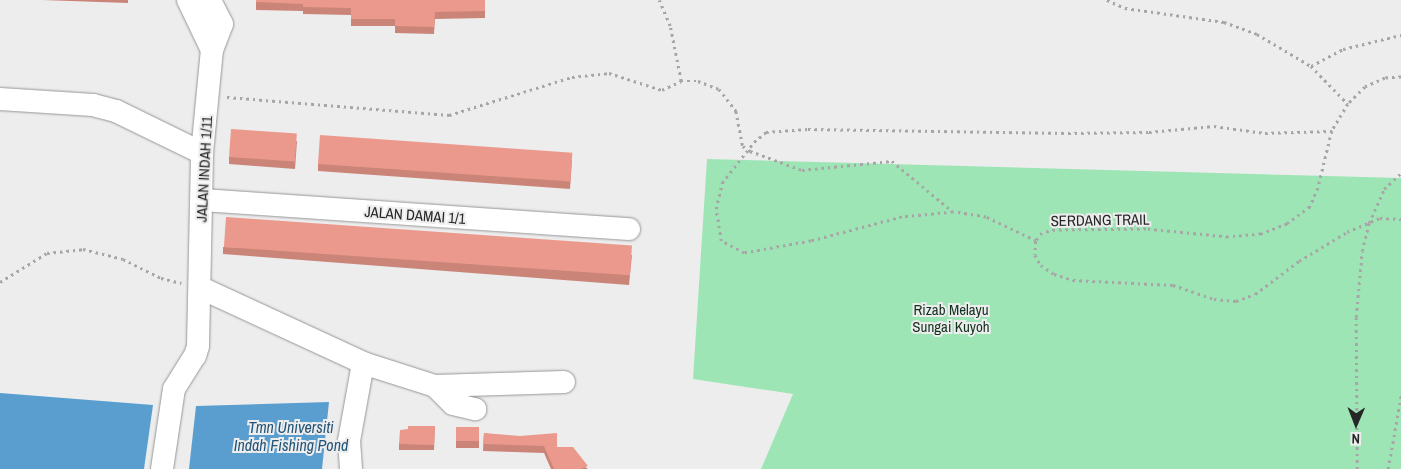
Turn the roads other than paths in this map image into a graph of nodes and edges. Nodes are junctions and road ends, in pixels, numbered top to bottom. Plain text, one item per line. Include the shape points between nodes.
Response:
1 (188, 0) edge
2 (210, 0) edge
3 (212, 50) junction
4 (0, 99) edge
5 (202, 153) junction
6 (202, 200) junction
7 (629, 229) dead end
8 (201, 288) junction
9 (363, 363) junction
10 (564, 382) dead end
11 (435, 386) junction
12 (474, 409) dead end
13 (162, 469) edge
14 (350, 469) edge

1 - 3 street
2 - 3 street, JALAN INDAH 1/11 via 222,24
3 - 5 street, JALAN INDAH 1/11
4 - 5 street via 94,105 116,111
5 - 6 street, JALAN INDAH 1/11
6 - 7 street, JALAN DAMAI 1/1
6 - 8 street, JALAN INDAH 1/11
8 - 9 street
8 - 13 street, JALAN INDAH 1/11 via 198,346 188,370 174,390
9 - 11 street
9 - 14 street via 349,441
10 - 11 street
11 - 12 street via 453,404

